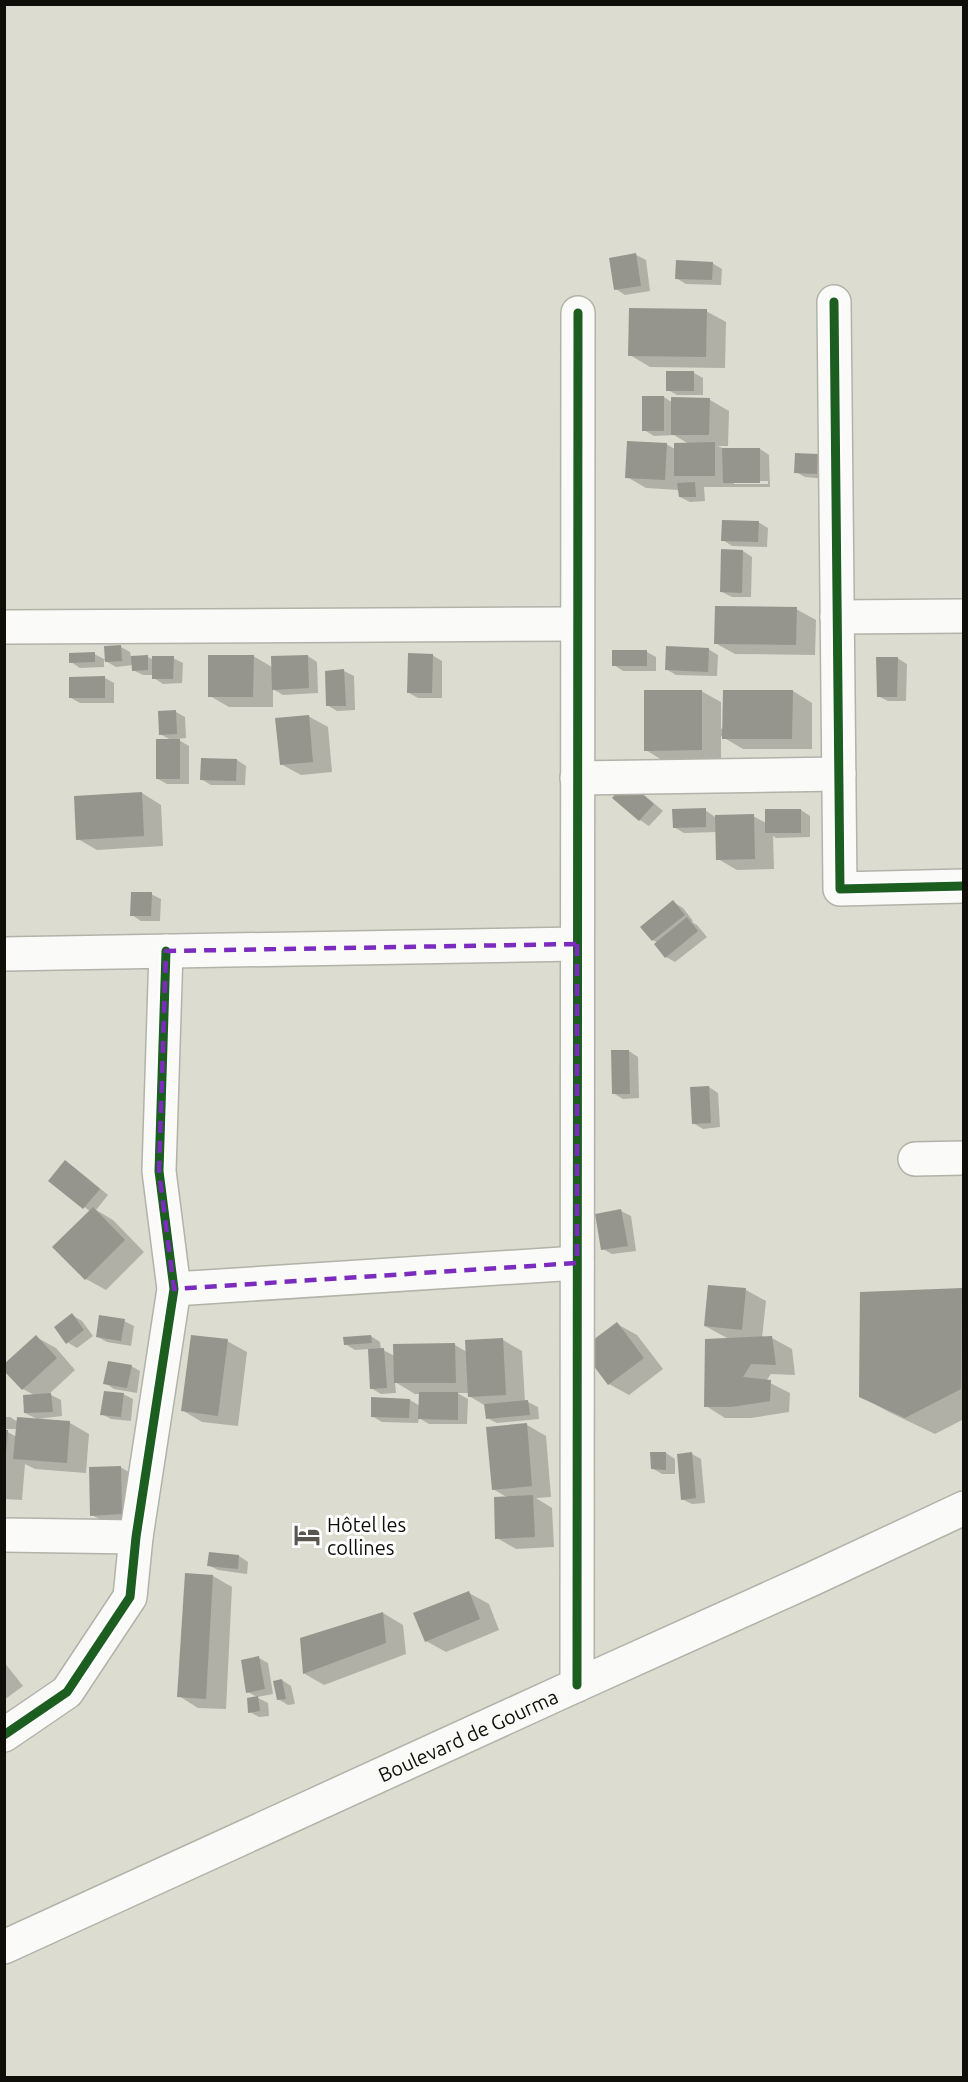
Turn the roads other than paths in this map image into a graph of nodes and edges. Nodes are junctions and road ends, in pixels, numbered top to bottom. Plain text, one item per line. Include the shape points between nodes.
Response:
1 (834, 302) dead end
2 (578, 313) dead end
3 (963, 616) edge
4 (837, 617) junction
5 (577, 624) junction
6 (4, 627) edge
7 (839, 774) junction
8 (577, 778) junction
9 (963, 886) edge
10 (577, 944) junction
11 (165, 951) junction
12 (4, 954) edge
13 (963, 1158) edge
14 (915, 1159) dead end
15 (577, 1263) junction
16 (174, 1289) junction
17 (963, 1508) edge
18 (4, 1535) edge
19 (136, 1537) junction
20 (577, 1684) junction
21 (4, 1735) edge
22 (4, 1947) edge

1 - 4 street
2 - 5 street
3 - 4 street
4 - 7 street
5 - 6 street
5 - 8 street
7 - 8 street
7 - 9 street via 840,889
8 - 10 street
10 - 11 street
10 - 15 street
11 - 12 street
11 - 16 street via 159,1171
13 - 14 street
15 - 16 street
15 - 20 street
16 - 19 street
17 - 20 street, Boulevard de Gourma
18 - 19 street
19 - 21 street via 130,1596 67,1692
20 - 22 street, Boulevard de Gourma

